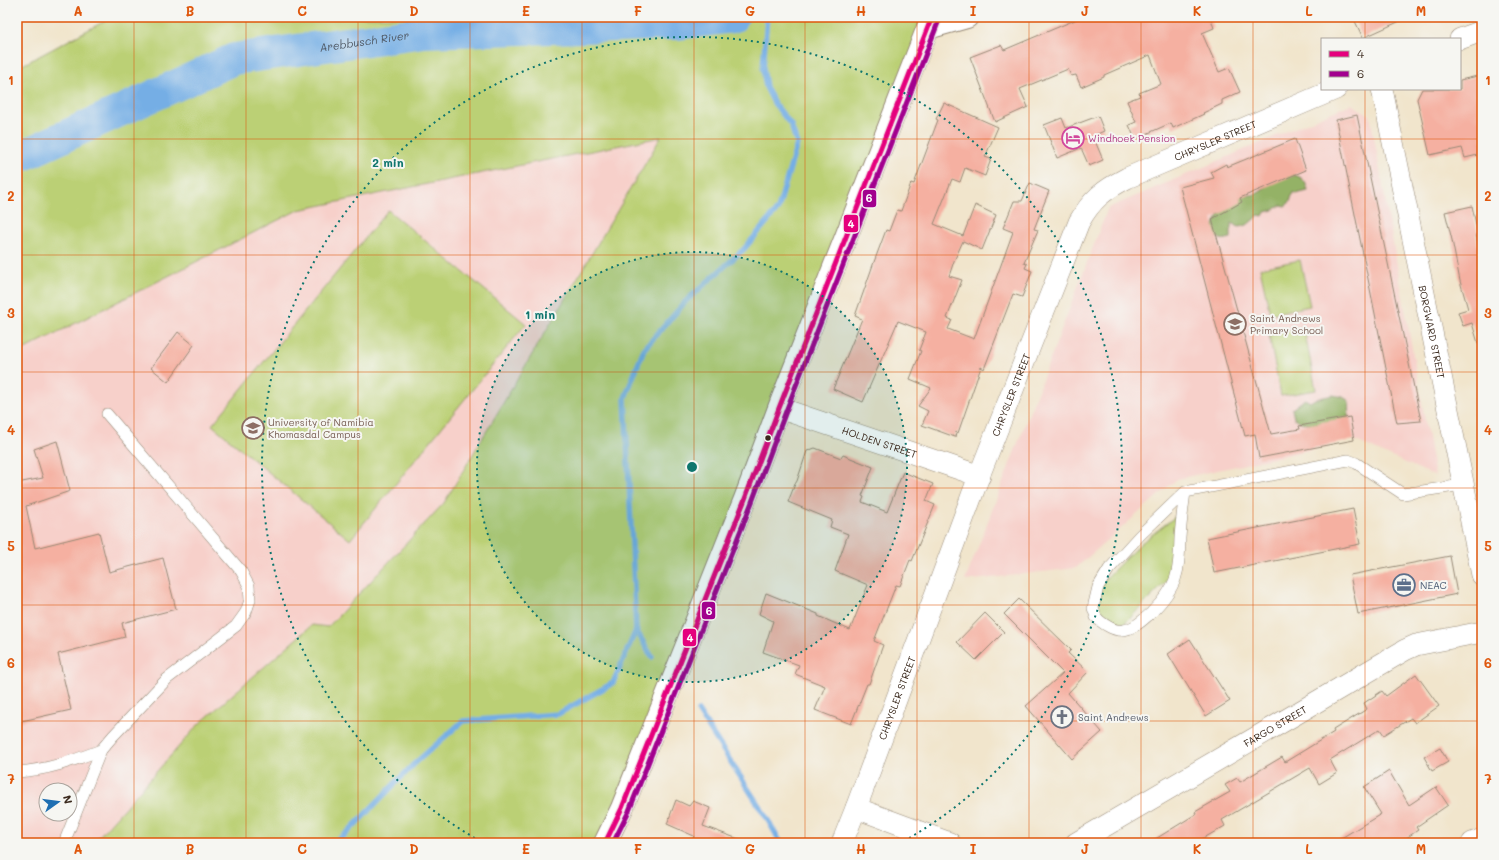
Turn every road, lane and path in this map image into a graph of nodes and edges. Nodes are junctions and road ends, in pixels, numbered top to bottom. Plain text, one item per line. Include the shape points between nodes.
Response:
1 (967, 17) edge
2 (930, 23) edge
3 (1482, 31) edge
4 (1461, 39) edge
5 (1334, 90) edge
6 (1382, 90) edge
7 (779, 408) junction
8 (107, 414) dead end
9 (980, 476) junction
10 (1462, 485) junction
11 (1185, 492) junction
12 (1482, 575) edge
13 (1482, 632) edge
14 (101, 750) junction
15 (17, 772) edge
16 (856, 808) junction
17 (1482, 839) edge
18 (64, 843) edge
19 (605, 843) edge
20 (842, 843) edge
21 (950, 843) edge
22 (1076, 843) edge
23 (1472, 843) edge

1 - 2 main road
2 - 7 main road
3 - 4 street
5 - 9 street, CHRYSLER STREET via 1127,178 1094,200 1079,222
6 - 10 street, BORGWARD STREET
7 - 9 street, HOLDEN STREET
7 - 19 main road via 622,808
8 - 14 lane via 241,571 249,586 250,600 246,612 236,626 167,679
9 - 16 street, CHRYSLER STREET
10 - 11 lane via 1403,494 1348,460
10 - 12 street, BORGWARD STREET
11 - 11 lane via 1140,535 1098,587 1092,608 1096,617 1107,625 1119,631 1143,621 1163,601 1173,585 1178,571
13 - 22 street, FARGO STREET via 1416,645 1405,650
14 - 15 lane via 59,766
14 - 18 lane
16 - 20 street, CHRYSLER STREET
16 - 21 street
17 - 23 street

